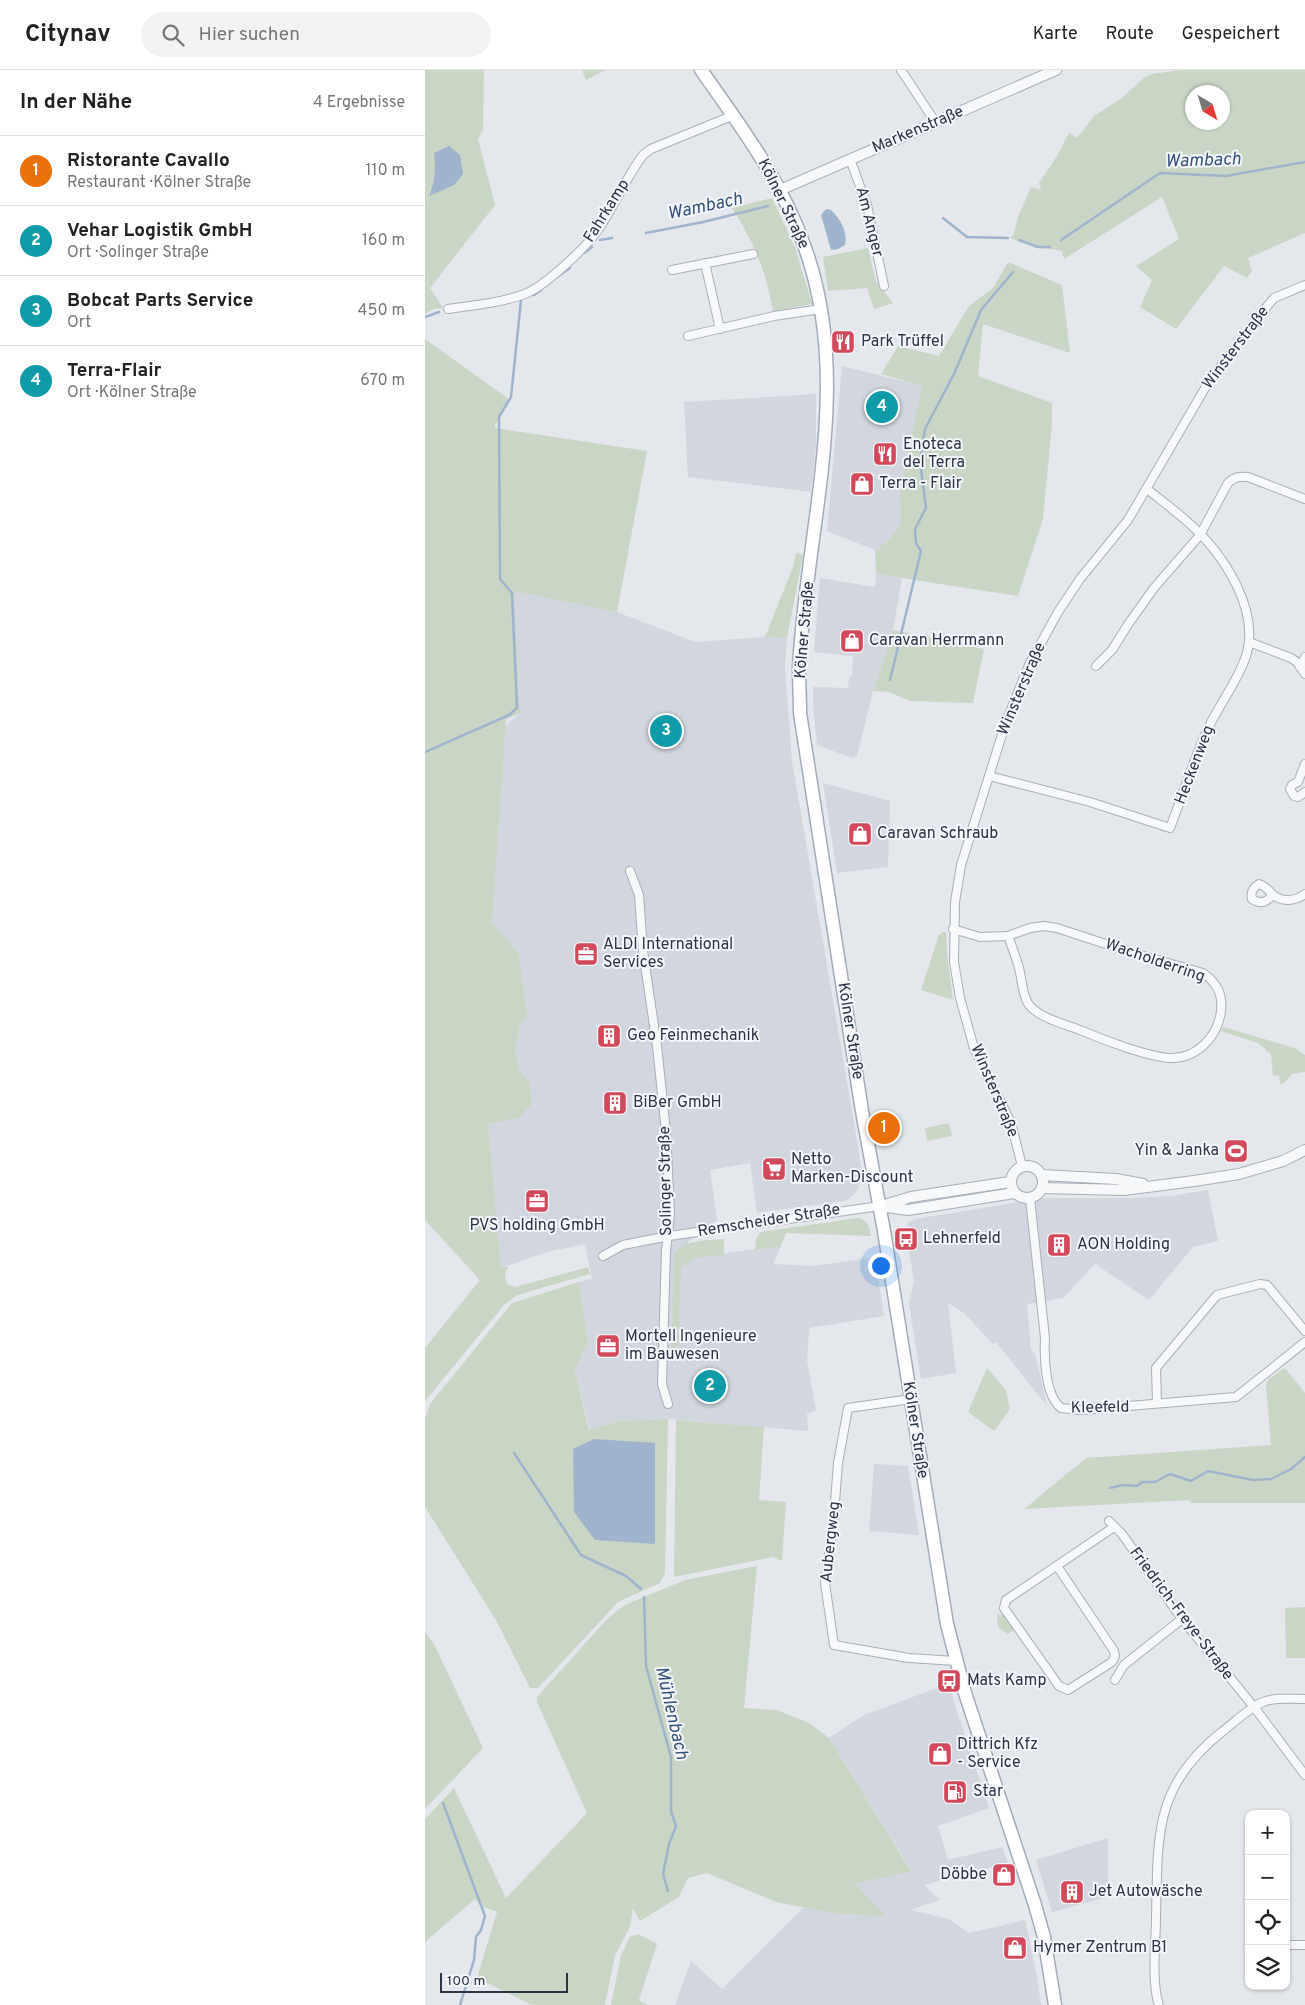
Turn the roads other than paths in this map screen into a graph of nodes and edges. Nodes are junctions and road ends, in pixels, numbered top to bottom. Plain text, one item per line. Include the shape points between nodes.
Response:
1 (701, 70) edge
2 (901, 70) edge
3 (1056, 70) edge
4 (734, 115) junction
5 (936, 123) junction
6 (850, 159) junction
7 (780, 190) junction
8 (753, 254) dead end
9 (705, 263) junction
10 (672, 270) dead end
11 (1305, 285) edge
12 (884, 286) dead end
13 (821, 308) junction
14 (448, 309) dead end
15 (720, 329) junction
16 (688, 336) dead end
17 (1147, 489) junction
18 (1305, 499) edge
19 (1200, 535) junction
20 (1249, 642) junction
21 (1305, 657) edge
22 (1096, 666) dead end
23 (1303, 670) edge
24 (1305, 764) edge
25 (989, 776) junction
26 (1298, 782) junction
27 (1305, 788) edge
28 (1305, 792) edge
29 (629, 871) dead end
30 (1305, 894) edge
31 (1273, 895) dead end
32 (953, 929) junction
33 (1008, 936) junction
34 (1305, 1151) edge
35 (1022, 1166) junction
36 (1042, 1175) junction
37 (1010, 1182) junction
38 (1151, 1186) junction
39 (1042, 1188) junction
40 (1014, 1192) junction
41 (1030, 1198) junction
42 (880, 1206) junction
43 (669, 1236) junction
44 (603, 1256) dead end
45 (1305, 1331) edge
46 (1305, 1342) edge
47 (911, 1399) junction
48 (1157, 1403) junction
49 (668, 1404) dead end
50 (1057, 1566) junction
51 (1181, 1619) junction
52 (956, 1661) junction
53 (1115, 1680) dead end
54 (1305, 1699) edge
55 (1254, 1707) junction
56 (1305, 1774) edge
57 (1290, 1944) edge
58 (1305, 1945) edge
59 (1055, 2005) edge
60 (1159, 2005) edge

1 - 4 main road, Kölner Straße
2 - 5 street
3 - 5 street, Markenstraße
4 - 7 main road, Kölner Straße
4 - 14 street, Fahrkamp via 643,155 589,243 531,291
5 - 6 street, Markenstraße
6 - 7 street, Markenstraße
6 - 12 street, Am Anger via 867,205
7 - 13 main road, Kölner Straße via 804,244
8 - 9 street
9 - 10 street
9 - 15 street
11 - 17 street, Winsterstraße via 1274,298 1263,310 1208,383
13 - 15 street
13 - 42 main road, Kölner Straße via 828,374 827,422 801,649 800,713
15 - 16 street
17 - 19 street, Heckenweg
17 - 25 street, Winsterstraße via 1128,520 1080,579 1043,637 1018,692
18 - 19 street via 1240,476 1228,484
19 - 20 street, Heckenweg via 1224,564 1239,592 1247,610
19 - 22 street via 1153,588 1112,650
20 - 23 street via 1291,658
20 - 25 street, Heckenweg via 1239,672 1204,736 1170,828 1090,802
21 - 23 street
24 - 26 street
25 - 32 street, Winsterstraße via 961,865
26 - 27 street
26 - 28 street via 1291,785 1291,793 1299,797
29 - 43 street, Solinger Straße via 639,895 663,1098
30 - 31 street via 1292,900
32 - 33 street, Wacholderring via 980,937
32 - 35 street, Winsterstraße via 960,998 975,1048 1011,1122
33 - 33 street, Wacholderring via 1026,998 1042,1014 1093,1036 1171,1058 1199,1049 1217,1028 1221,998 1217,987 1203,973 1057,928 1030,928
34 - 38 street via 1239,1174
35 - 36 street via 1033,1167
35 - 37 street via 1013,1172
36 - 38 street via 1117,1179
36 - 39 street
37 - 40 street
37 - 42 street via 911,1196
38 - 39 street via 1124,1190
39 - 41 street via 1039,1194
40 - 41 street
40 - 42 street via 908,1210
41 - 48 street, Kleefeld via 1045,1338 1044,1358 1055,1404 1061,1408 1081,1410
42 - 43 street, Remscheider Straße
42 - 47 main road, Kölner Straße
43 - 44 street, Remscheider Straße via 623,1245
43 - 49 street, Solinger Straße via 662,1384
45 - 48 street via 1267,1285 1220,1293 1156,1368
46 - 48 street, Kleefeld via 1236,1397
47 - 52 main road, Kölner Straße via 947,1624
47 - 52 street, Aubergweg via 848,1408 838,1463 825,1583 834,1645 909,1658
50 - 50 street via 1006,1600 1004,1608 1065,1690 1112,1662 1115,1656
50 - 51 street, Friedrich-Freye-Straße via 1111,1524 1122,1534
51 - 53 street via 1124,1665
51 - 55 street, Friedrich-Freye-Straße
52 - 59 main road, Kölner Straße via 1035,1905 1044,1937
54 - 55 street via 1265,1701
55 - 56 street, Friedrich-Freye-Straße
55 - 60 street via 1195,1756 1171,1791 1162,1816 1157,1844 1155,1968
57 - 58 street

